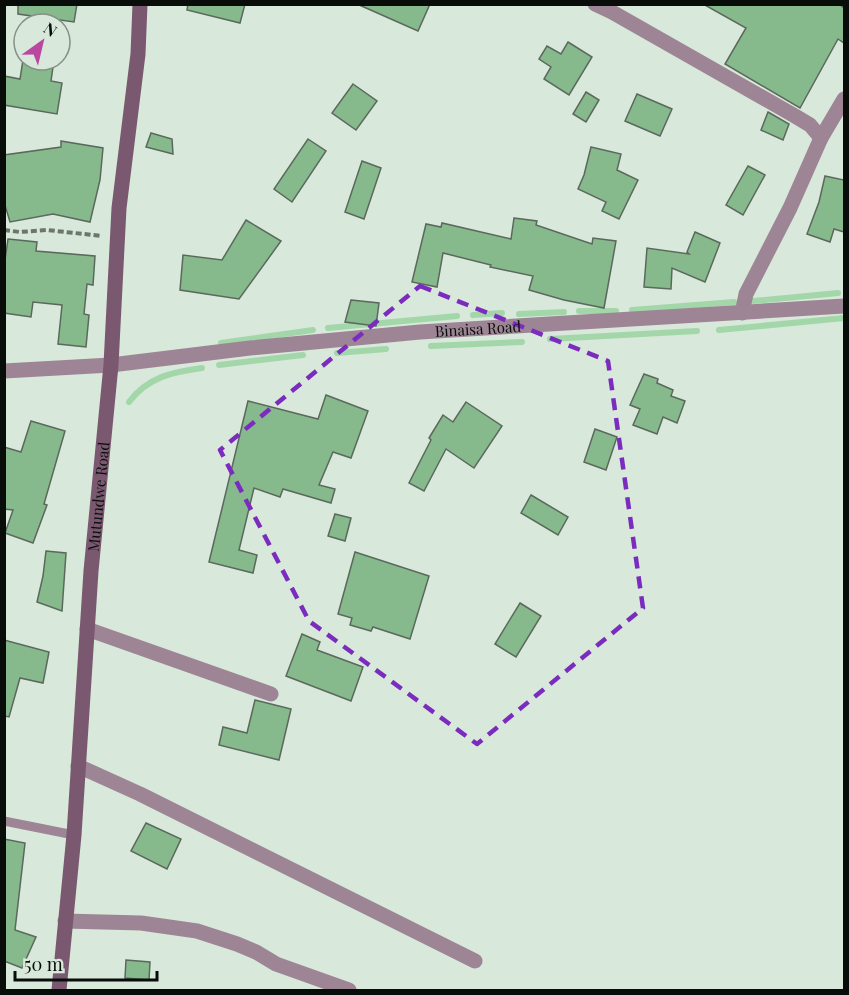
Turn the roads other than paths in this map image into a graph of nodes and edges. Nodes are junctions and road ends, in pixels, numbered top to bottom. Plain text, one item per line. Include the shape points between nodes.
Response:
1 (140, 4) edge
2 (595, 4) edge
3 (844, 99) edge
4 (821, 138) junction
5 (844, 306) edge
6 (742, 313) junction
7 (111, 365) junction
8 (4, 371) edge
9 (87, 628) junction
10 (271, 694) dead end
11 (78, 766) junction
12 (4, 821) edge
13 (74, 835) junction
14 (65, 921) junction
15 (475, 961) dead end
16 (59, 990) edge
17 (349, 990) edge

1 - 7 main road, Mutundwe Road via 138,54 119,208
2 - 4 street via 795,116
3 - 4 street
4 - 6 street via 746,294
5 - 6 street, Binaisa Road
6 - 7 street, Binaisa Road via 420,332
7 - 8 street, Binaisa Road
7 - 9 main road, Mutundwe Road
9 - 10 street
9 - 11 main road, Mutundwe Road
11 - 13 main road, Mutundwe Road
11 - 15 street
12 - 13 lane
13 - 14 main road, Mutundwe Road
14 - 16 main road, Mutundwe Road
14 - 17 street via 141,923 197,932 237,944 276,964

